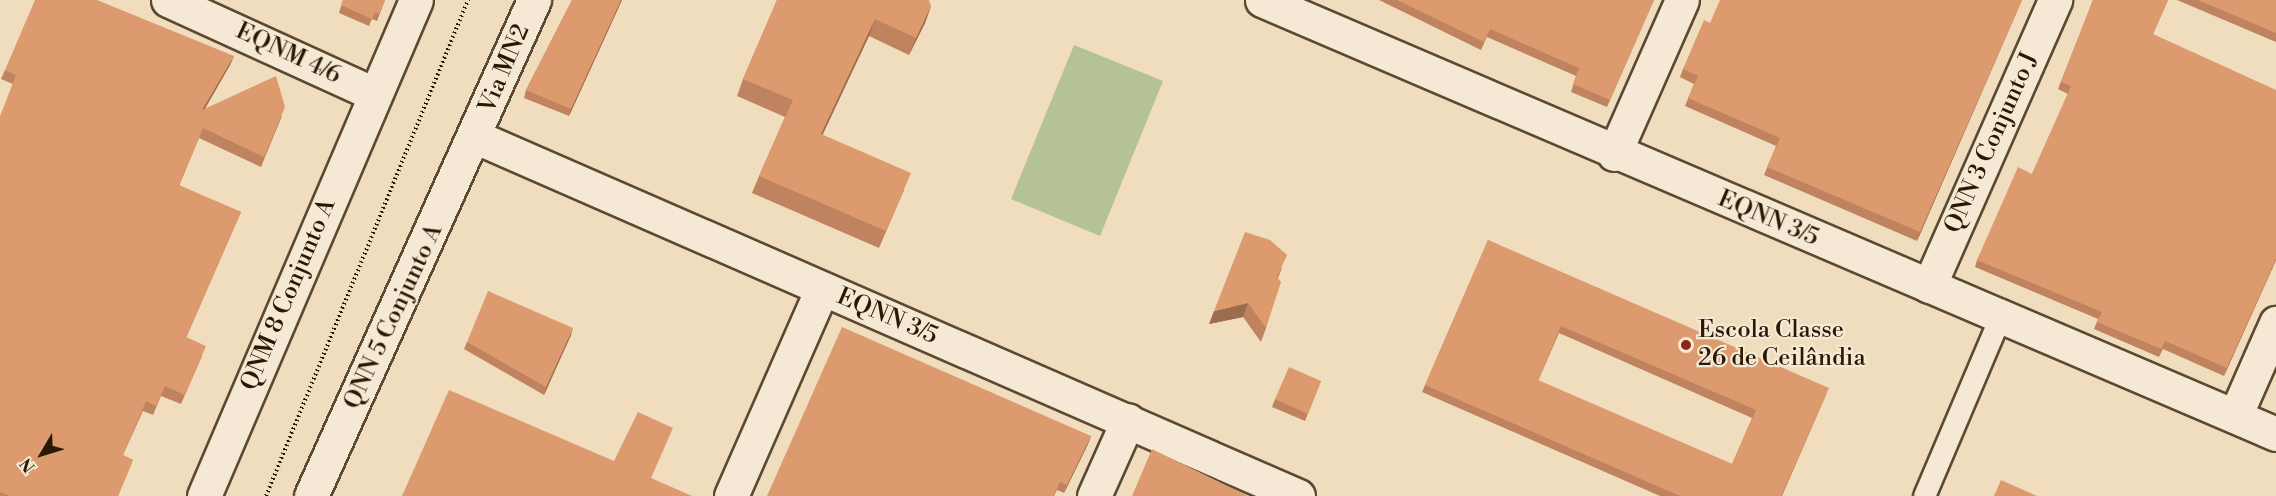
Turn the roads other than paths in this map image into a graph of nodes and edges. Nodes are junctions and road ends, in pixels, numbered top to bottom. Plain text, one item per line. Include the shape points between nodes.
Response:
1 (168, 0) edge
2 (416, 0) edge
3 (534, 0) edge
4 (1262, 0) edge
5 (1682, 0) edge
6 (2055, 0) edge
7 (1299, 7) edge
8 (374, 94) junction
9 (476, 137) junction
10 (1614, 154) junction
11 (1929, 286) junction
12 (822, 289) junction
13 (2001, 315) junction
14 (2276, 322) edge
15 (266, 349) junction
16 (2235, 416) junction
17 (1128, 420) junction
18 (2276, 434) edge
19 (204, 496) edge
20 (227, 496) edge
21 (311, 496) edge
22 (731, 496) edge
23 (1094, 496) edge
24 (1298, 496) edge
25 (1924, 496) edge

1 - 8 street, EQNM 4/6
2 - 8 street
3 - 9 street, Via MN2
4 - 7 street, EQNN 3/5
5 - 10 street
6 - 11 street, QNN 3 Conjunto J
7 - 10 street, EQNN 3/5
8 - 15 street, QNM 8 Conjunto A
9 - 12 street, EQNN 3/5
9 - 21 street, QNN 5 Conjunto A
10 - 11 street, EQNN 3/5
11 - 13 street, EQNN 3/5
12 - 17 street, EQNN 3/5
12 - 22 street
13 - 16 street, EQNN 3/5
13 - 25 lane
14 - 16 street
15 - 19 street, QNM 8 Conjunto A
15 - 20 street
16 - 18 street, EQNN 3/5
17 - 23 street
17 - 24 street, EQNN 3/5

